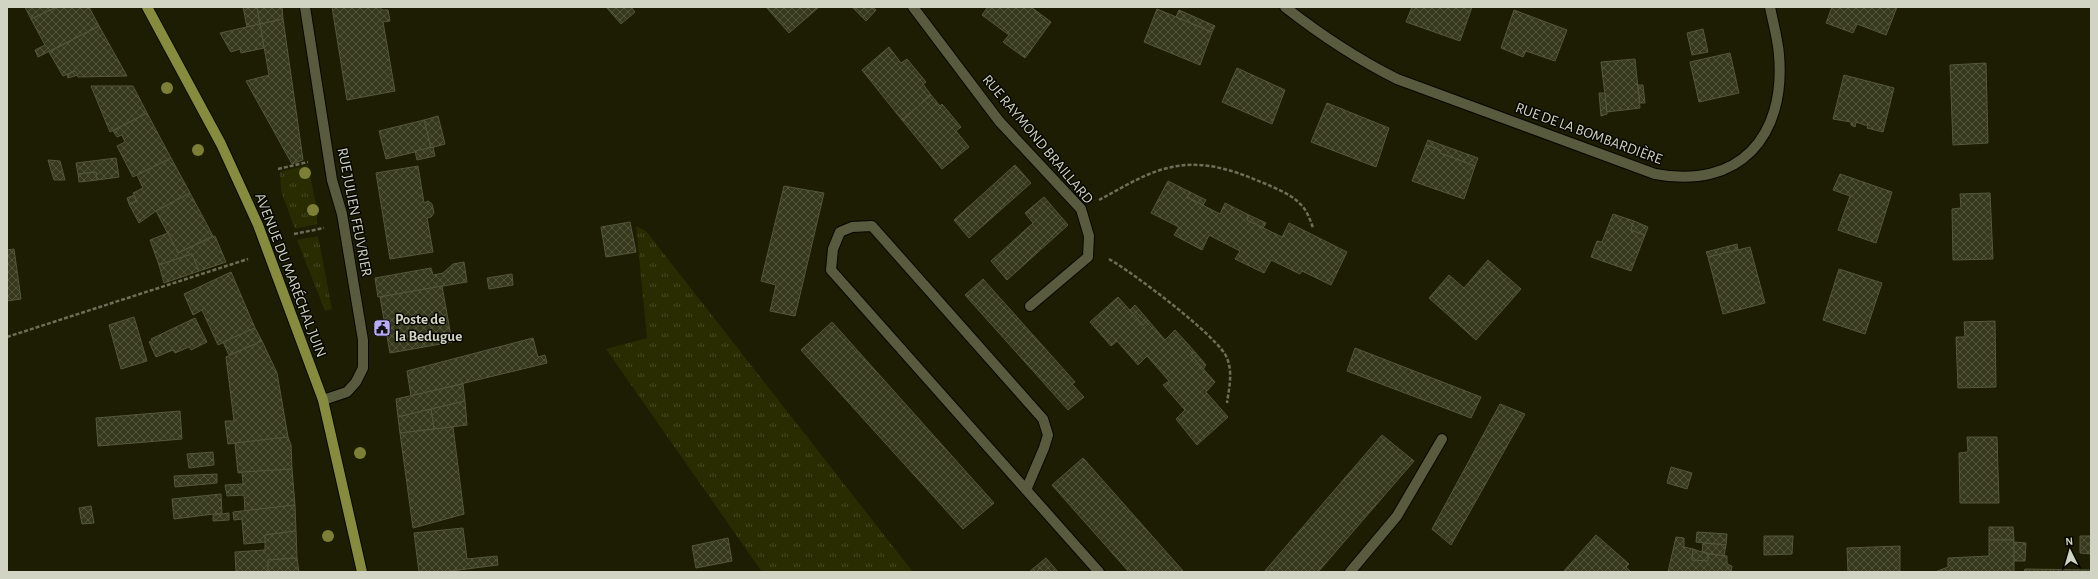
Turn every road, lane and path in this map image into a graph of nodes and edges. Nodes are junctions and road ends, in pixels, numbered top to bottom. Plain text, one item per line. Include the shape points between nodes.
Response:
1 (147, 7) edge
2 (305, 7) edge
3 (913, 7) edge
4 (1285, 7) edge
5 (1770, 7) edge
6 (311, 162) dead end
7 (278, 169) dead end
8 (1081, 209) junction
9 (324, 228) dead end
10 (1313, 228) dead end
11 (294, 234) dead end
12 (268, 253) junction
13 (1088, 256) junction
14 (1030, 306) dead end
15 (7, 337) edge
16 (323, 400) junction
17 (1227, 403) dead end
18 (1442, 439) dead end
19 (1026, 490) junction
20 (362, 572) edge
21 (1100, 572) edge
22 (1350, 572) edge

1 - 12 main road, AVENUE DU MARÉCHAL JUIN via 221,144
2 - 16 street, RUE JULIEN FEUVRIER via 332,180 342,214 363,340 363,368 356,382 347,392
3 - 8 street, RUE RAYMOND BRAILLARD via 999,121
4 - 5 street, RUE DE LA BOMBARDIÈRE via 1334,44 1397,79 1655,174 1694,178 1733,166 1753,151 1766,133 1775,109 1780,55
6 - 7 path
8 - 10 path via 1155,172 1184,165 1202,165 1238,172 1299,202 1310,217
8 - 13 street, RUE RAYMOND BRAILLARD via 1089,236
9 - 11 path
12 - 15 path
12 - 16 main road, AVENUE DU MARÉCHAL JUIN
13 - 14 street
13 - 17 path via 1109,259 1123,267 1221,346 1230,367 1231,380
16 - 20 main road, AVENUE DU MARÉCHAL JUIN
18 - 22 street via 1397,516
19 - 19 street via 831,270 833,249 840,232 852,227 872,226 1043,419 1048,435
19 - 21 street

